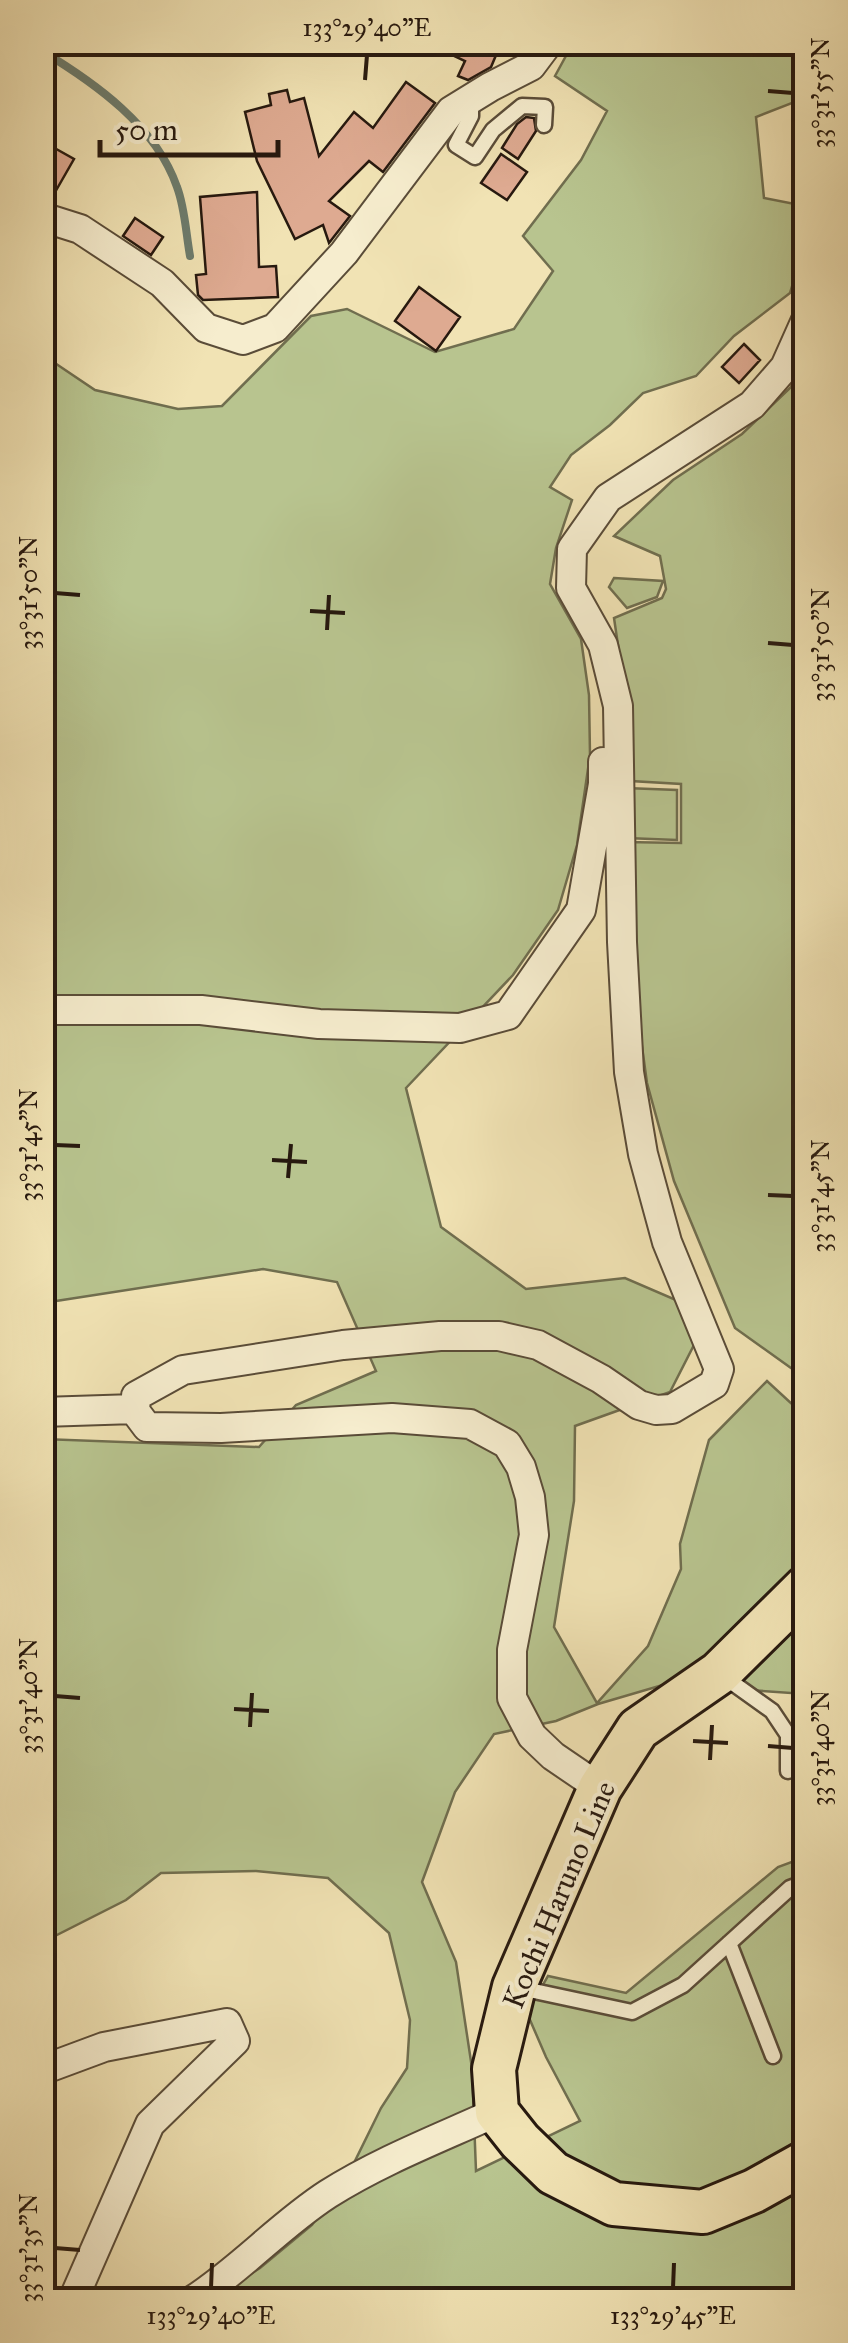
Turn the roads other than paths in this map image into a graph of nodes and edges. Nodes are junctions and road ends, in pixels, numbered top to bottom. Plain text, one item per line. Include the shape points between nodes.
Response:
1 (549, 42) edge
2 (472, 98) junction
3 (544, 126) dead end
4 (42, 216) edge
5 (806, 320) edge
6 (603, 646) junction
7 (42, 1010) edge
8 (135, 1409) junction
9 (42, 1412) edge
10 (806, 1588) edge
11 (718, 1673) junction
12 (788, 1771) dead end
13 (600, 1788) junction
14 (806, 1882) edge
15 (729, 1943) junction
16 (514, 1987) junction
17 (773, 2056) dead end
18 (42, 2070) edge
19 (496, 2112) junction
20 (806, 2162) edge
21 (72, 2300) edge
22 (194, 2300) edge

1 - 2 street via 531,66
2 - 3 lane via 456,145 475,158 493,130 522,106 545,107
2 - 4 street via 451,111 344,253 275,328 243,340 206,328 162,282 80,229
5 - 6 street via 784,367 752,405 608,498 572,549 570,588
6 - 7 street via 604,784 581,910 508,1015 460,1028 318,1024 201,1010
6 - 8 street via 618,706 629,1072 666,1242 718,1369 714,1384 672,1409 656,1410 538,1345 499,1336 440,1336 183,1370 136,1396
8 - 9 street
8 - 13 street via 147,1426 392,1418 470,1424 507,1444 530,1497 534,1536 512,1650 512,1698 532,1736
10 - 11 main road, Kochi Haruno Line
11 - 12 lane via 772,1711 788,1735
11 - 13 main road, Kochi Haruno Line via 638,1729
13 - 16 main road, Kochi Haruno Line
14 - 15 lane via 790,1888
15 - 16 lane via 683,1985 632,2012
15 - 17 lane
16 - 19 main road, Kochi Haruno Line via 494,2069
18 - 21 street via 104,2047 228,2023 236,2041 150,2124
19 - 20 main road via 553,2173 614,2204 703,2212
19 - 22 street via 324,2197

